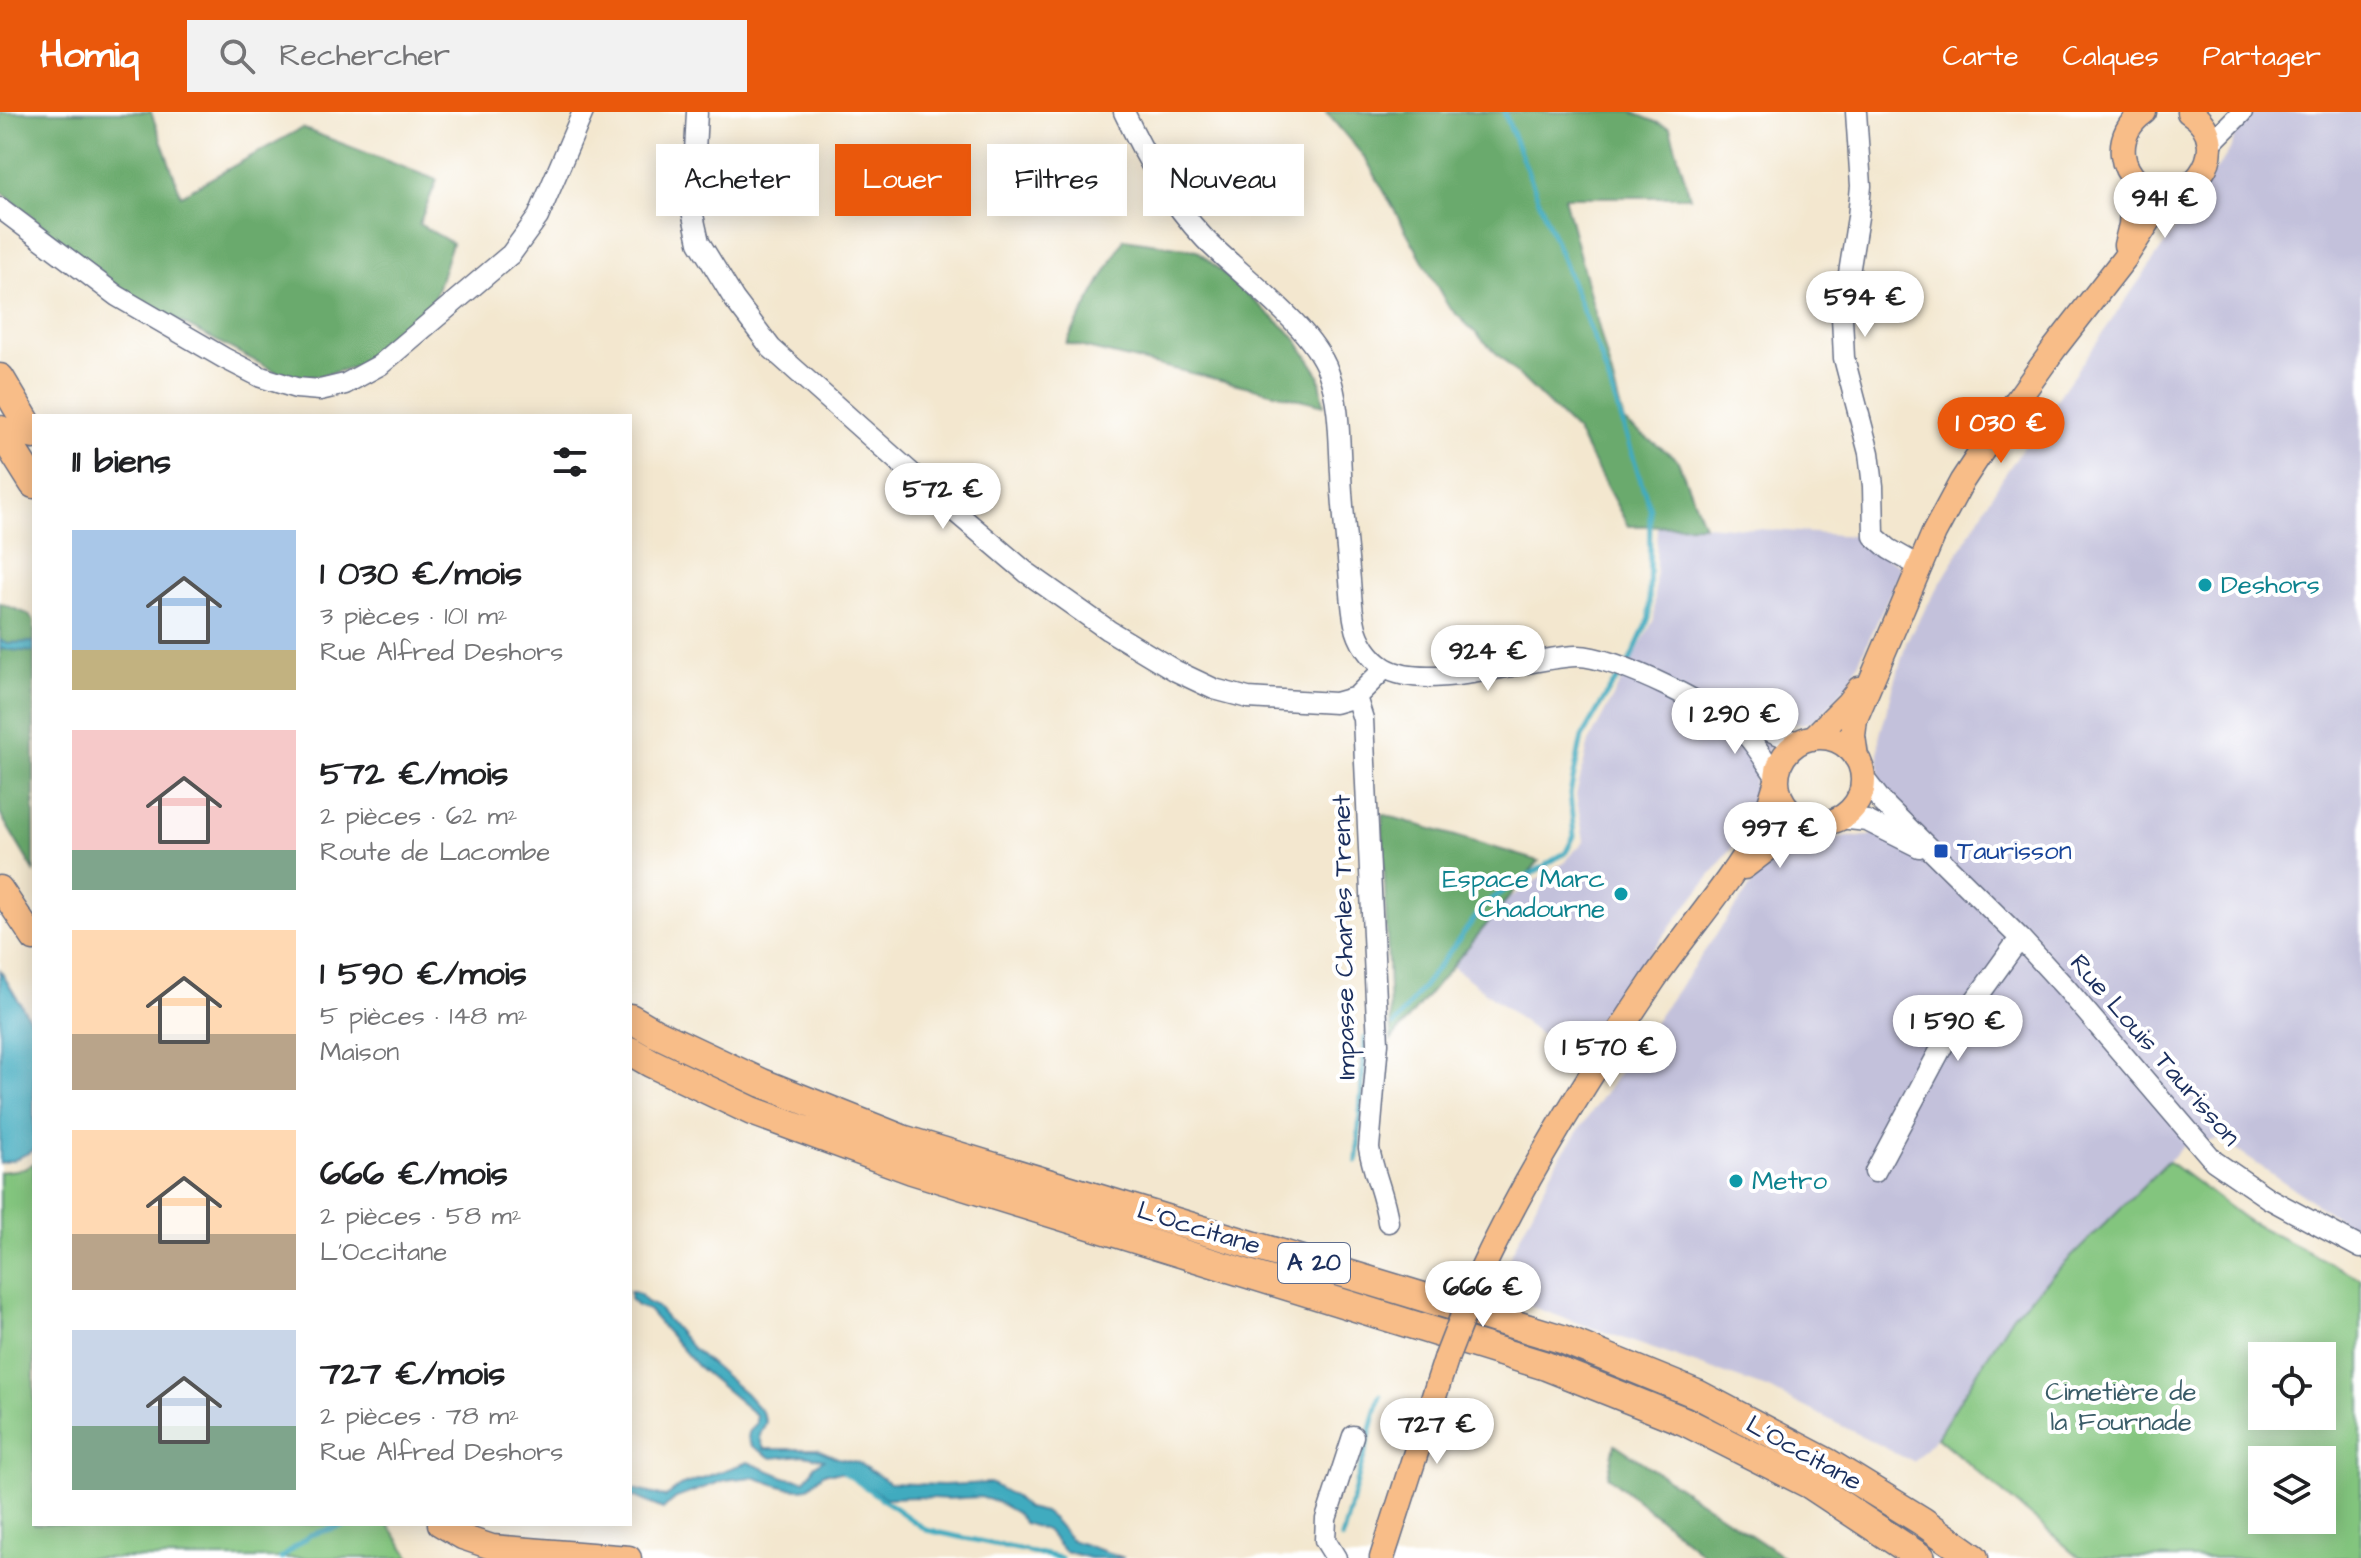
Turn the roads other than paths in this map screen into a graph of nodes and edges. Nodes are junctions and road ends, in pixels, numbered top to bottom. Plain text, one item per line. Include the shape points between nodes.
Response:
1 (583, 112) edge
2 (697, 112) edge
3 (1124, 112) edge
4 (1856, 112) edge
5 (2242, 112) edge
6 (2193, 113) edge
7 (2133, 117) edge
8 (2210, 144) junction
9 (2134, 179) junction
10 (2177, 192) junction
11 (0, 208) edge
12 (2124, 259) junction
13 (0, 378) edge
14 (0, 430) edge
15 (32, 432) edge
16 (32, 481) edge
17 (1919, 566) junction
18 (1385, 668) junction
19 (1875, 668) junction
20 (1356, 697) junction
21 (1716, 712) junction
22 (1806, 740) junction
23 (1859, 767) junction
24 (1777, 780) junction
25 (1839, 818) junction
26 (1814, 823) junction
27 (1933, 854) junction
28 (1724, 884) junction
29 (0, 888) edge
30 (32, 936) edge
31 (2021, 939) junction
32 (632, 1019) edge
33 (632, 1052) edge
34 (1875, 1172) dead end
35 (1388, 1222) dead end
36 (2361, 1248) edge
37 (1353, 1436) dead end
38 (443, 1526) edge
39 (629, 1558) edge
40 (1336, 1558) edge
41 (1382, 1558) edge
42 (1921, 1558) edge
43 (1974, 1558) edge

1 - 11 street via 538,217 511,254 380,365 345,384 320,390 273,381 224,358 117,296
2 - 20 street via 692,211 699,242 734,299 771,348 946,504 1026,572 1108,630 1214,689 1248,698 1335,703
3 - 18 street via 1187,219 1297,324 1328,370 1338,415 1355,625 1369,655
4 - 17 street via 1861,186 1842,317 1844,358 1869,453 1874,536
5 - 8 street
6 - 8 main road
7 - 9 main road via 2123,154
8 - 10 main road via 2202,174
9 - 10 main road via 2153,191
9 - 12 main road
10 - 12 main road via 2161,202
12 - 17 main road via 1985,446
13 - 15 highway
14 - 16 highway
17 - 19 main road
18 - 20 street
18 - 21 street via 1421,678 1578,656 1638,674
19 - 22 main road via 1848,703
19 - 23 main road via 1855,719
20 - 35 street, Impasse Charles Trenet via 1363,719 1378,1043 1369,1148
21 - 22 street
21 - 24 street via 1748,737
22 - 23 main road via 1837,741
22 - 24 main road via 1788,752
23 - 25 main road via 1862,790
23 - 27 street via 1883,803
24 - 26 main road via 1784,804
24 - 28 main road via 1760,830
25 - 26 main road
25 - 27 street via 1867,821
26 - 28 main road via 1783,837
27 - 31 street, Rue Louis Taurisson
28 - 41 main road, bridge via 1689,928 1562,1121 1502,1227 1446,1359
29 - 30 main road
31 - 34 street via 1943,1045
31 - 36 street, Rue Louis Taurisson via 2214,1161 2268,1198
32 - 43 highway, L'Occitane / A 20 via 762,1083 902,1139 1562,1339 1697,1394 1828,1463
33 - 42 highway, L'Occitane / A 20 via 752,1111 912,1170 1560,1371 1684,1421 1811,1485
37 - 40 street via 1326,1519 1325,1540
38 - 39 main road via 492,1547

